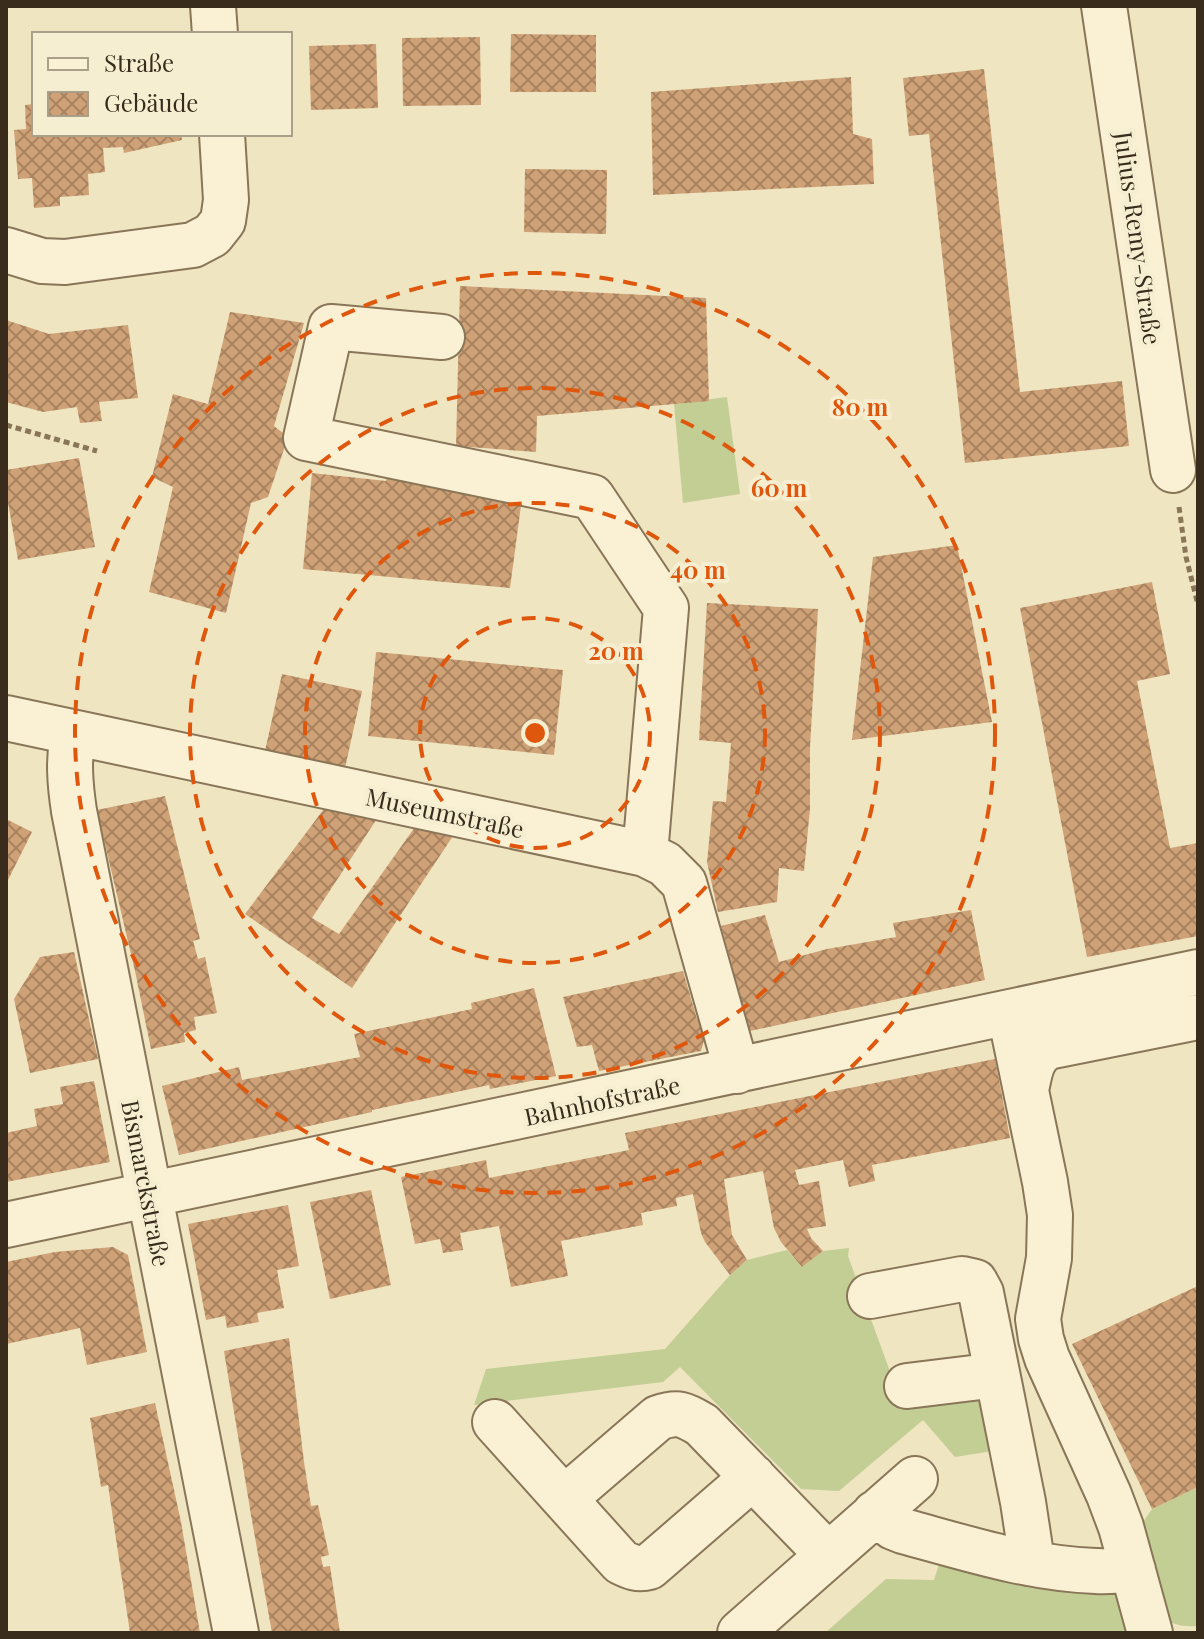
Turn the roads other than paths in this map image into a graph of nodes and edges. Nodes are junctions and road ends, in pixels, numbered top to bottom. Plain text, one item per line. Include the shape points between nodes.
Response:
1 (213, 6) edge
2 (1104, 6) edge
3 (215, 32) edge
4 (222, 136) edge
5 (6, 250) edge
6 (442, 337) dead end
7 (1173, 470) road end
8 (6, 718) edge
9 (73, 733) junction
10 (645, 854) junction
11 (1196, 982) edge
12 (1010, 1014) junction
13 (1198, 1017) edge
14 (1056, 1024) junction
15 (737, 1071) junction
16 (1026, 1090) junction
17 (149, 1195) junction
18 (6, 1225) edge
19 (870, 1296) dead end
20 (997, 1375) junction
21 (907, 1386) dead end
22 (495, 1422) dead end
23 (753, 1477) junction
24 (915, 1479) dead end
25 (565, 1498) junction
26 (875, 1513) junction
27 (828, 1555) junction
28 (1028, 1563) junction
29 (1133, 1570) junction
30 (236, 1633) edge
31 (740, 1633) edge
32 (1150, 1633) edge

1 - 3 street
2 - 7 street, Julius-Remy-Straße
4 - 5 street via 223,221 203,240 65,262
6 - 10 street via 331,327 306,438 592,497 666,608
8 - 9 street, Museumstraße
9 - 10 street, Museumstraße
9 - 17 street, Bismarckstraße via 69,780 74,811
10 - 15 street, Museumstraße via 684,883
11 - 14 street, Bahnhofstraße
12 - 14 street, Bahnhofstraße
12 - 15 street, Bahnhofstraße
12 - 16 street
13 - 14 street
14 - 16 street via 1048,1047 1033,1060
15 - 17 street, Bahnhofstraße
16 - 29 street via 1050,1215 1038,1319 1041,1339 1109,1495
17 - 18 street, Bahnhofstraße
17 - 30 street, Bismarckstraße
19 - 20 street via 962,1279 975,1282
20 - 21 street
20 - 28 street via 1029,1535
22 - 25 street
23 - 25 street via 702,1425 673,1413 658,1418
23 - 25 street via 641,1569 621,1562
23 - 27 street
24 - 26 street
26 - 27 street
26 - 28 street via 903,1531
27 - 31 street
28 - 29 street
29 - 32 street

